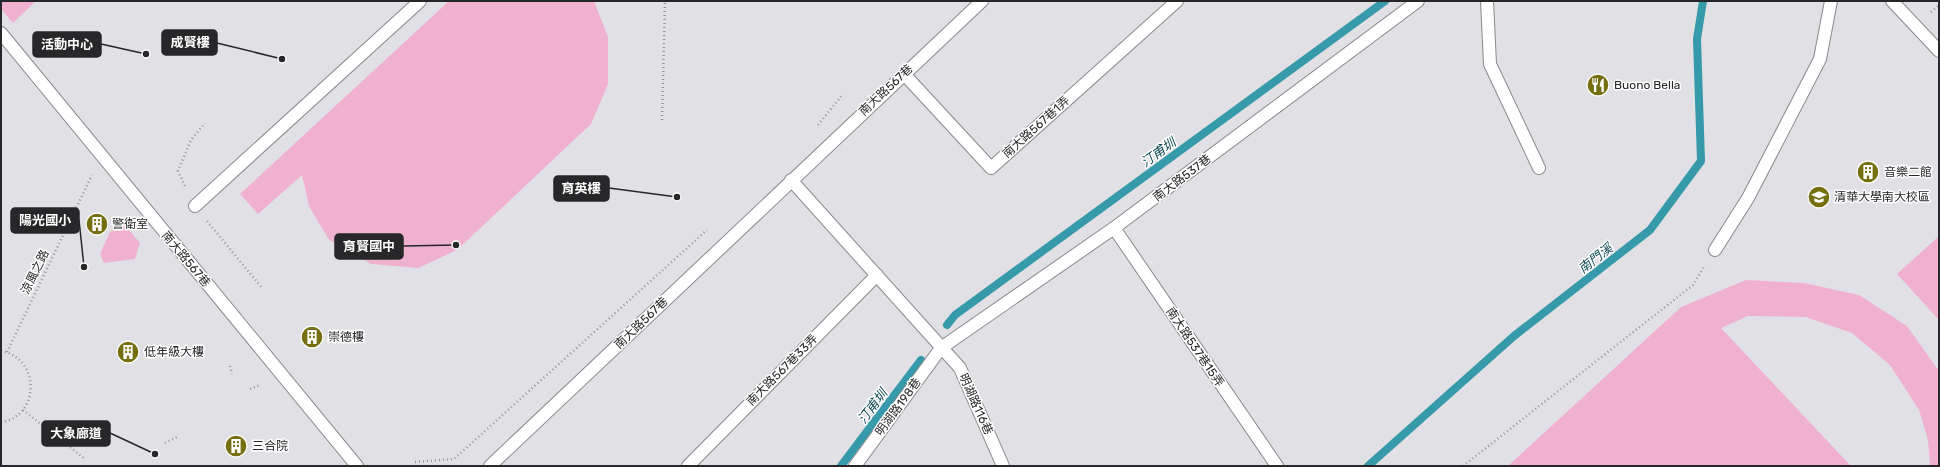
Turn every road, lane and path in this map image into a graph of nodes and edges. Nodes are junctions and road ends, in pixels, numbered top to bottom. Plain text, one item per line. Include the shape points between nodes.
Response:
1 (420, 1) edge
2 (665, 1) edge
3 (982, 1) edge
4 (1177, 1) edge
5 (1418, 1) edge
6 (1487, 1) edge
7 (1831, 1) edge
8 (1892, 1) edge
9 (1, 34) edge
10 (1939, 51) edge
11 (904, 74) junction
12 (843, 94) dead end
13 (662, 120) dead end
14 (816, 128) dead end
15 (103, 158) junction
16 (1539, 168) dead end
17 (791, 180) junction
18 (195, 206) dead end
19 (1114, 228) junction
20 (707, 230) dead end
21 (1714, 250) joint
22 (877, 275) junction
23 (941, 348) junction
24 (1, 351) edge
25 (7, 352) junction
26 (230, 366) dead end
27 (232, 374) dead end
28 (260, 385) dead end
29 (250, 389) dead end
30 (23, 410) junction
31 (1, 422) edge
32 (177, 436) dead end
33 (165, 443) dead end
34 (85, 459) dead end
35 (415, 462) dead end
36 (357, 466) edge
37 (490, 466) edge
38 (688, 466) edge
39 (855, 466) edge
40 (1003, 466) edge
41 (1277, 466) edge
42 (1463, 466) edge

1 - 18 lane
2 - 13 path
3 - 11 lane, 南大路567巷
4 - 11 lane, 南大路567巷1弄 via 991,168
5 - 19 lane, 南大路537巷
6 - 16 lane via 1490,64
7 - 21 lane via 1820,59 1748,198
8 - 10 lane
9 - 15 lane, 南大路567巷
11 - 17 lane, 南大路567巷
12 - 14 path
15 - 25 path, 涼風之路 via 92,175
15 - 36 lane, 南大路567巷
17 - 22 lane
17 - 37 lane, 南大路567巷
19 - 23 lane, 南大路537巷
19 - 41 lane, 南大路537巷15弄
20 - 35 path via 454,459
21 - 42 path via 1693,285
22 - 23 lane
22 - 38 lane, 南大路567巷33弄
23 - 39 lane, 明湖路198巷
23 - 40 lane, 明湖路116巷 via 960,368
24 - 25 path
25 - 30 path via 25,366 30,377 29,400
26 - 27 path
28 - 29 path
30 - 31 path via 14,418
30 - 34 path
32 - 33 path

